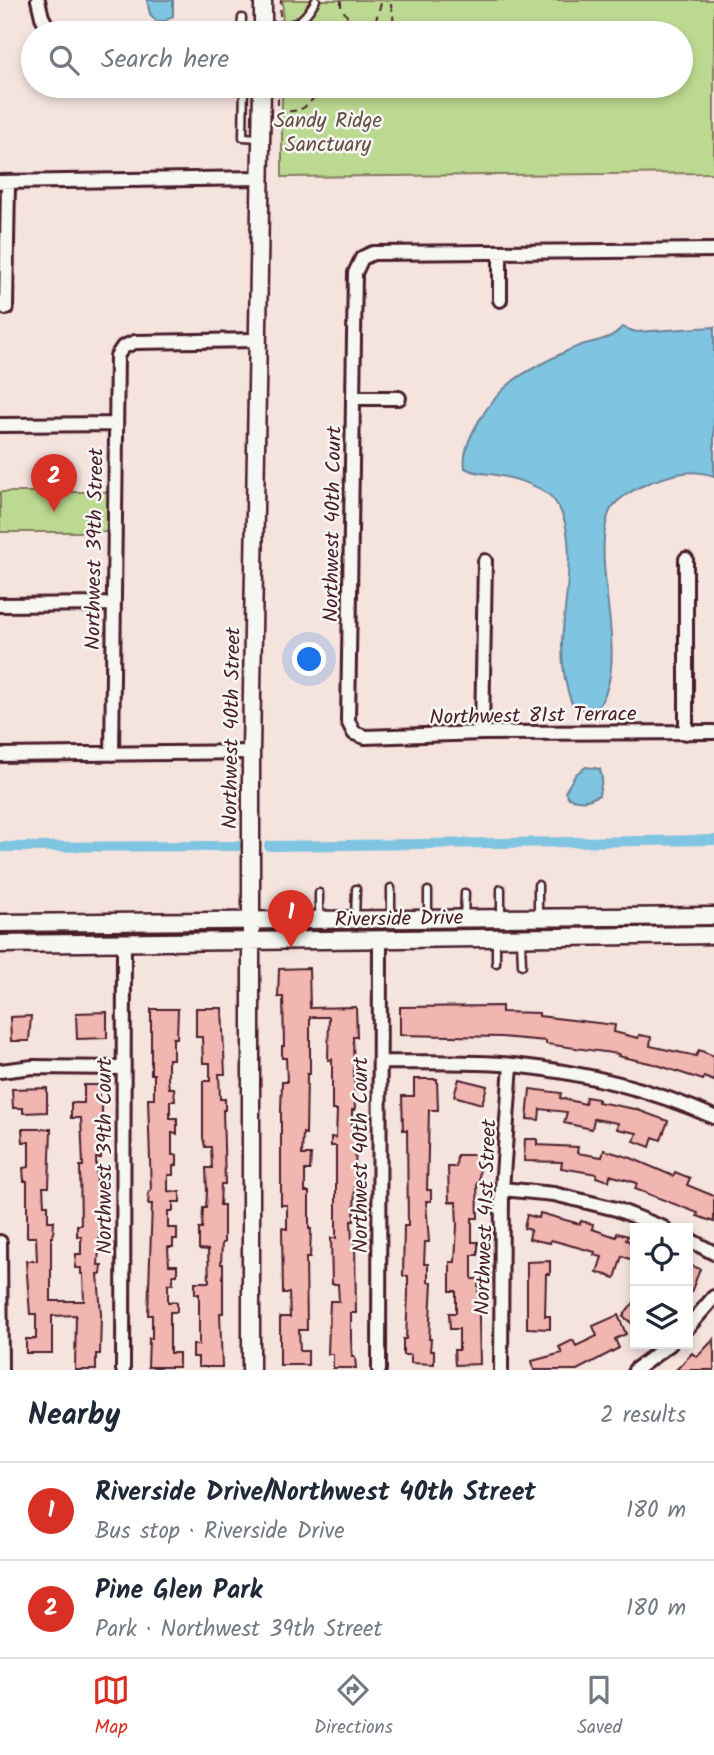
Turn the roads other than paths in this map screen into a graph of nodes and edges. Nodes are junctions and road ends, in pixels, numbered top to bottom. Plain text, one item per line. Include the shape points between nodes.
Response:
1 (38, 0) edge
2 (263, 0) edge
3 (316, 0) edge
4 (44, 21) edge
5 (263, 21) edge
6 (300, 21) edge
7 (243, 98) edge
8 (261, 98) edge
9 (243, 107) junction
10 (261, 108) junction
11 (261, 138) junction
12 (260, 178) junction
13 (4, 182) edge
14 (714, 250) edge
15 (500, 253) junction
16 (500, 300) dead end
17 (6, 308) dead end
18 (257, 340) junction
19 (353, 398) junction
20 (399, 398) dead end
21 (115, 424) junction
22 (0, 425) edge
23 (686, 559) dead end
24 (485, 561) dead end
25 (112, 604) junction
26 (0, 605) edge
27 (714, 732) edge
28 (354, 733) joint
29 (482, 733) junction
30 (686, 733) junction
31 (251, 752) junction
32 (112, 754) junction
33 (0, 755) edge
34 (538, 886) dead end
35 (391, 888) dead end
36 (356, 889) dead end
37 (500, 889) dead end
38 (428, 891) dead end
39 (319, 893) dead end
40 (465, 893) dead end
41 (284, 897) dead end
42 (714, 916) edge
43 (500, 918) junction
44 (538, 918) junction
45 (428, 919) junction
46 (464, 919) junction
47 (355, 920) junction
48 (391, 920) junction
49 (284, 921) junction
50 (319, 921) junction
51 (251, 922) junction
52 (0, 923) edge
53 (714, 936) edge
54 (496, 938) junction
55 (521, 938) junction
56 (251, 940) junction
57 (380, 940) junction
58 (124, 943) junction
59 (0, 944) edge
60 (496, 963) dead end
61 (522, 965) dead end
62 (380, 1062) junction
63 (511, 1065) junction
64 (123, 1068) junction
65 (0, 1071) edge
66 (714, 1117) edge
67 (502, 1189) junction
68 (651, 1223) edge
69 (0, 1242) edge
70 (693, 1242) edge
71 (714, 1253) edge
72 (714, 1297) edge
73 (693, 1321) edge
74 (663, 1349) edge
75 (1, 1370) edge
76 (123, 1370) edge
77 (251, 1370) edge
78 (379, 1370) edge
79 (501, 1370) edge
80 (635, 1370) edge

1 - 4 street
2 - 5 street
3 - 6 lane
7 - 9 lane
8 - 10 street, Northwest 40th Street
9 - 10 lane
9 - 11 lane via 243,137
10 - 11 street, Northwest 40th Street
11 - 12 street, Northwest 40th Street
12 - 13 street
12 - 18 street, Northwest 40th Street
13 - 17 street
14 - 15 street
15 - 16 street
15 - 19 street, Northwest 40th Court via 373,253 362,258 355,273
18 - 21 street, Northwest 39th Street via 135,342 123,347 117,356
18 - 31 street, Northwest 40th Street
19 - 20 street, Northwest 40th Court
19 - 28 street, Northwest 40th Court via 348,721
21 - 22 street
21 - 25 street, Northwest 39th Street
23 - 30 street
24 - 29 street
25 - 26 street
25 - 32 street, Northwest 39th Street
27 - 30 street, Northwest 81st Terrace
28 - 29 street, Northwest 81st Terrace via 365,737
29 - 30 street, Northwest 81st Terrace
31 - 32 street
31 - 51 street, Northwest 40th Street
32 - 33 street
34 - 44 lane
35 - 48 lane
36 - 47 lane
37 - 43 lane
38 - 45 lane
39 - 50 lane
40 - 46 lane
41 - 49 lane
42 - 44 street, Riverside Drive
43 - 44 street, Riverside Drive
43 - 46 street, Riverside Drive
45 - 46 street, Riverside Drive
45 - 48 street, Riverside Drive
47 - 48 street, Riverside Drive
47 - 50 street, Riverside Drive
49 - 50 street, Riverside Drive
49 - 51 street, Riverside Drive
51 - 52 street, Riverside Drive
51 - 56 street, Northwest 40th Street
53 - 55 street, Riverside Drive
54 - 55 street, Riverside Drive
54 - 57 street, Riverside Drive
54 - 60 lane
55 - 61 lane
56 - 57 street, Riverside Drive
56 - 58 street, Riverside Drive
56 - 77 street, Northwest 40th Street
57 - 62 street, Northwest 40th Court
58 - 59 street, Riverside Drive
58 - 64 street, Northwest 39th Court
62 - 63 street
62 - 78 street, Northwest 40th Court
63 - 66 street via 600,1079
63 - 67 street, Northwest 41st Street
64 - 65 street
64 - 76 street, Northwest 39th Court
67 - 68 street via 554,1194
67 - 79 street, Northwest 41st Street
69 - 75 street
70 - 71 street
72 - 73 street
74 - 80 street

